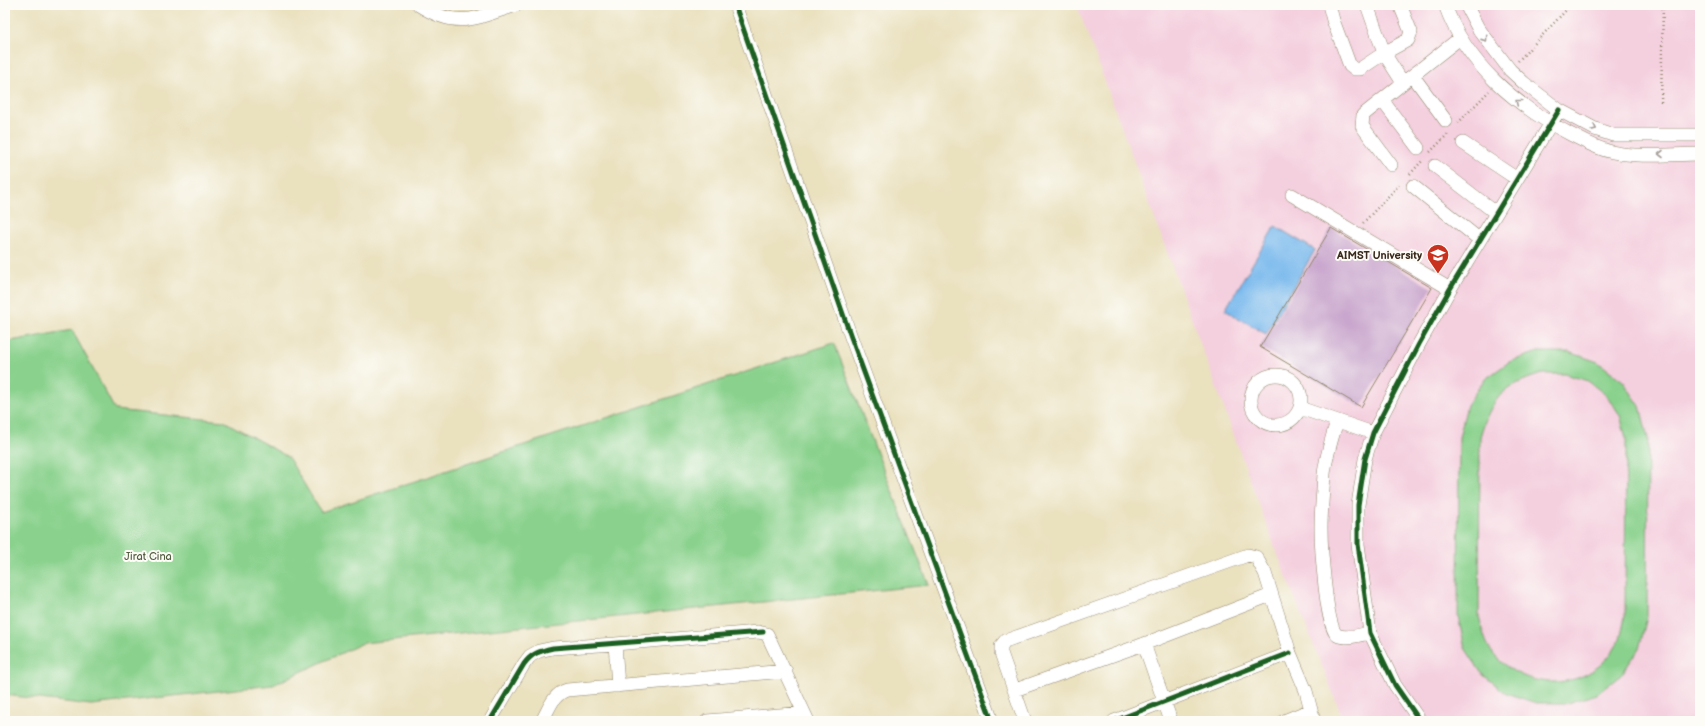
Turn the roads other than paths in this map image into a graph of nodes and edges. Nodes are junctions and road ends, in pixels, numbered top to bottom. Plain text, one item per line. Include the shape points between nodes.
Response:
1 (419, 5) edge
2 (516, 5) edge
3 (735, 5) edge
4 (1329, 5) edge
5 (1367, 5) edge
6 (1400, 5) edge
7 (1445, 5) edge
8 (1466, 5) edge
9 (1460, 38) junction
10 (1384, 53) junction
11 (1408, 80) junction
12 (1382, 100) junction
13 (1559, 110) junction
14 (1551, 124) junction
15 (1452, 125) road end
16 (1700, 135) edge
17 (1463, 143) dead end
18 (1418, 148) dead end
19 (1700, 154) edge
20 (1391, 165) dead end
21 (1435, 166) dead end
22 (1517, 179) junction
23 (1408, 181) road end
24 (1292, 195) dead end
25 (1496, 213) junction
26 (1480, 240) junction
27 (1450, 289) junction
28 (1300, 408) dead end
29 (1337, 421) junction
30 (1373, 433) junction
31 (1271, 594) junction
32 (1370, 633) junction
33 (615, 644) junction
34 (1144, 644) junction
35 (1290, 653) junction
36 (786, 671) junction
37 (618, 686) junction
38 (1015, 690) junction
39 (1164, 702) junction
40 (1313, 716) edge
41 (806, 717) edge
42 (490, 721) edge
43 (542, 721) edge
44 (707, 721) edge
45 (992, 721) edge
46 (1025, 721) edge
47 (1114, 721) edge
48 (1171, 721) edge
49 (1284, 721) edge
50 (1420, 721) edge

1 - 2 street via 444,18 455,20
3 - 45 street via 851,337
4 - 10 street via 1350,66 1360,69
5 - 10 street
6 - 10 street via 1411,32 1410,36 1408,40
7 - 9 street
8 -> 13 street via 1478,28 1510,70
9 - 11 street
14 -> 9 street via 1496,84
10 - 11 street
11 - 12 street
11 - 15 street
12 - 18 street
12 - 20 street via 1363,115 1362,126
13 - 14 street
13 -> 16 street via 1595,129 1614,135
19 -> 14 street via 1612,152 1594,146
14 - 22 street
17 - 22 street
21 - 25 street
22 - 25 street
23 - 26 street
24 - 27 street
25 - 26 street
26 - 27 street
27 - 30 street
28 - 29 street
29 - 30 street
29 - 32 street via 1324,473 1321,530 1332,630 1338,636 1347,637
30 - 32 street via 1365,459 1358,505 1358,544
31 - 34 street
31 - 35 street
31 - 38 street via 1260,561 1254,556 1248,556 1005,641 1001,646 1001,653
32 - 50 street via 1394,685
33 - 36 street via 763,632 768,634
33 - 37 street
33 - 42 street via 553,648 530,656
34 - 38 street
34 - 39 street
35 - 39 street
35 - 40 street
36 - 37 street
36 - 41 street
37 - 43 street via 560,692
38 - 46 street
39 - 47 street
39 - 48 street
40 - 49 street
41 - 44 street

